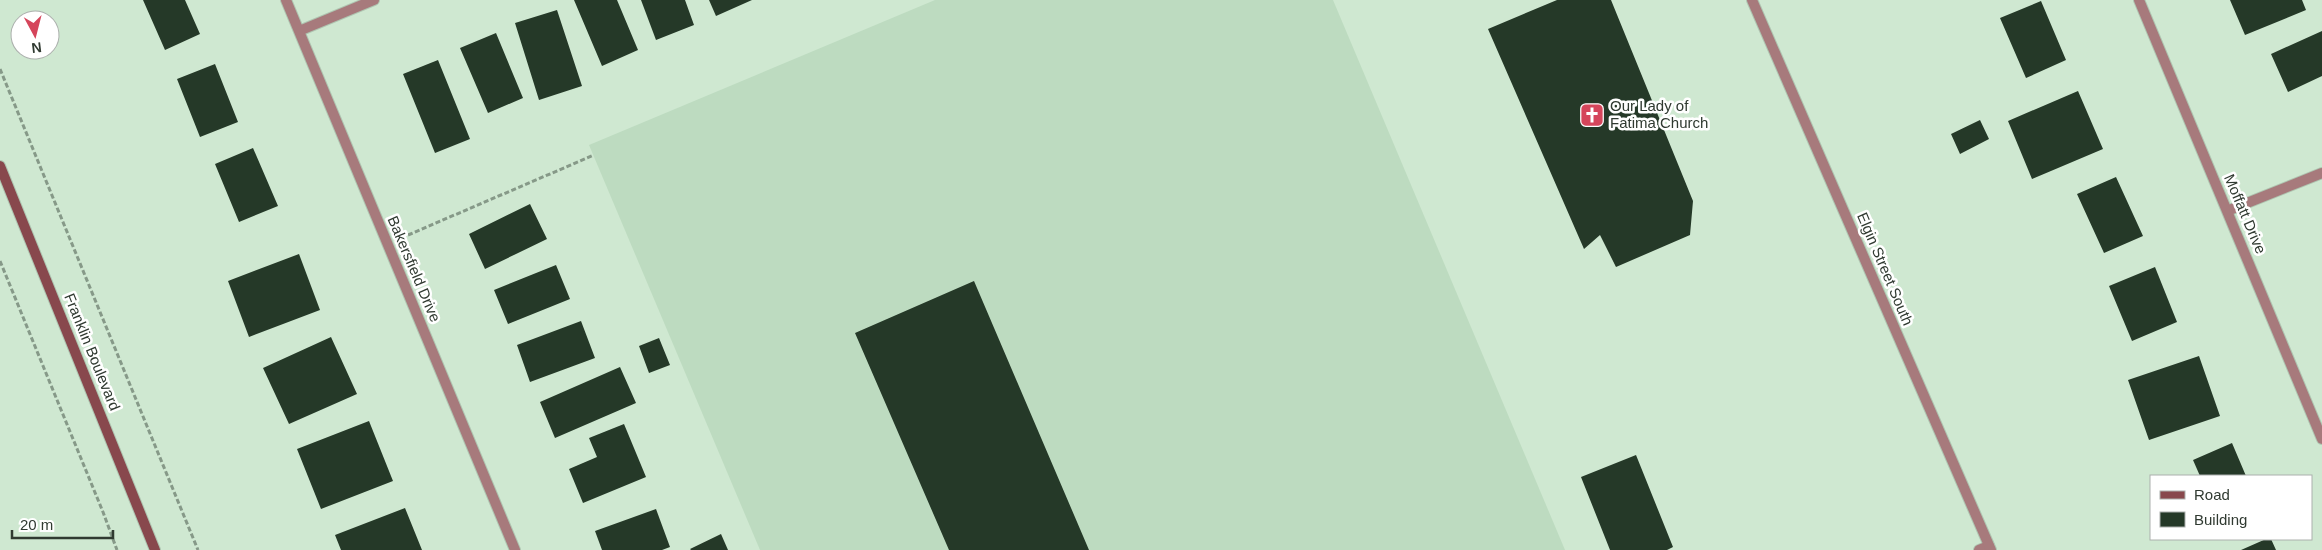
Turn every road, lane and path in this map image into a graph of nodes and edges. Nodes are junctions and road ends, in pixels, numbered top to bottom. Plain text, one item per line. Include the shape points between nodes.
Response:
1 (286, 0) edge
2 (374, 0) edge
3 (1752, 0) edge
4 (2139, 0) edge
5 (299, 31) junction
6 (0, 69) edge
7 (594, 155) dead end
8 (0, 166) edge
9 (2322, 173) edge
10 (2227, 211) junction
11 (386, 243) junction
12 (0, 261) edge
13 (2322, 439) edge
14 (1987, 549) edge
15 (117, 550) edge
16 (155, 550) edge
17 (198, 550) edge
18 (515, 550) edge

1 - 5 street, Bakersfield Drive
2 - 5 street
3 - 14 street, Elgin Street South
4 - 10 street, Moffatt Drive
5 - 11 street, Bakersfield Drive
6 - 17 path
7 - 11 path
8 - 16 main road, Franklin Boulevard
9 - 10 street
10 - 13 street, Moffatt Drive
11 - 18 street, Bakersfield Drive
12 - 15 path

